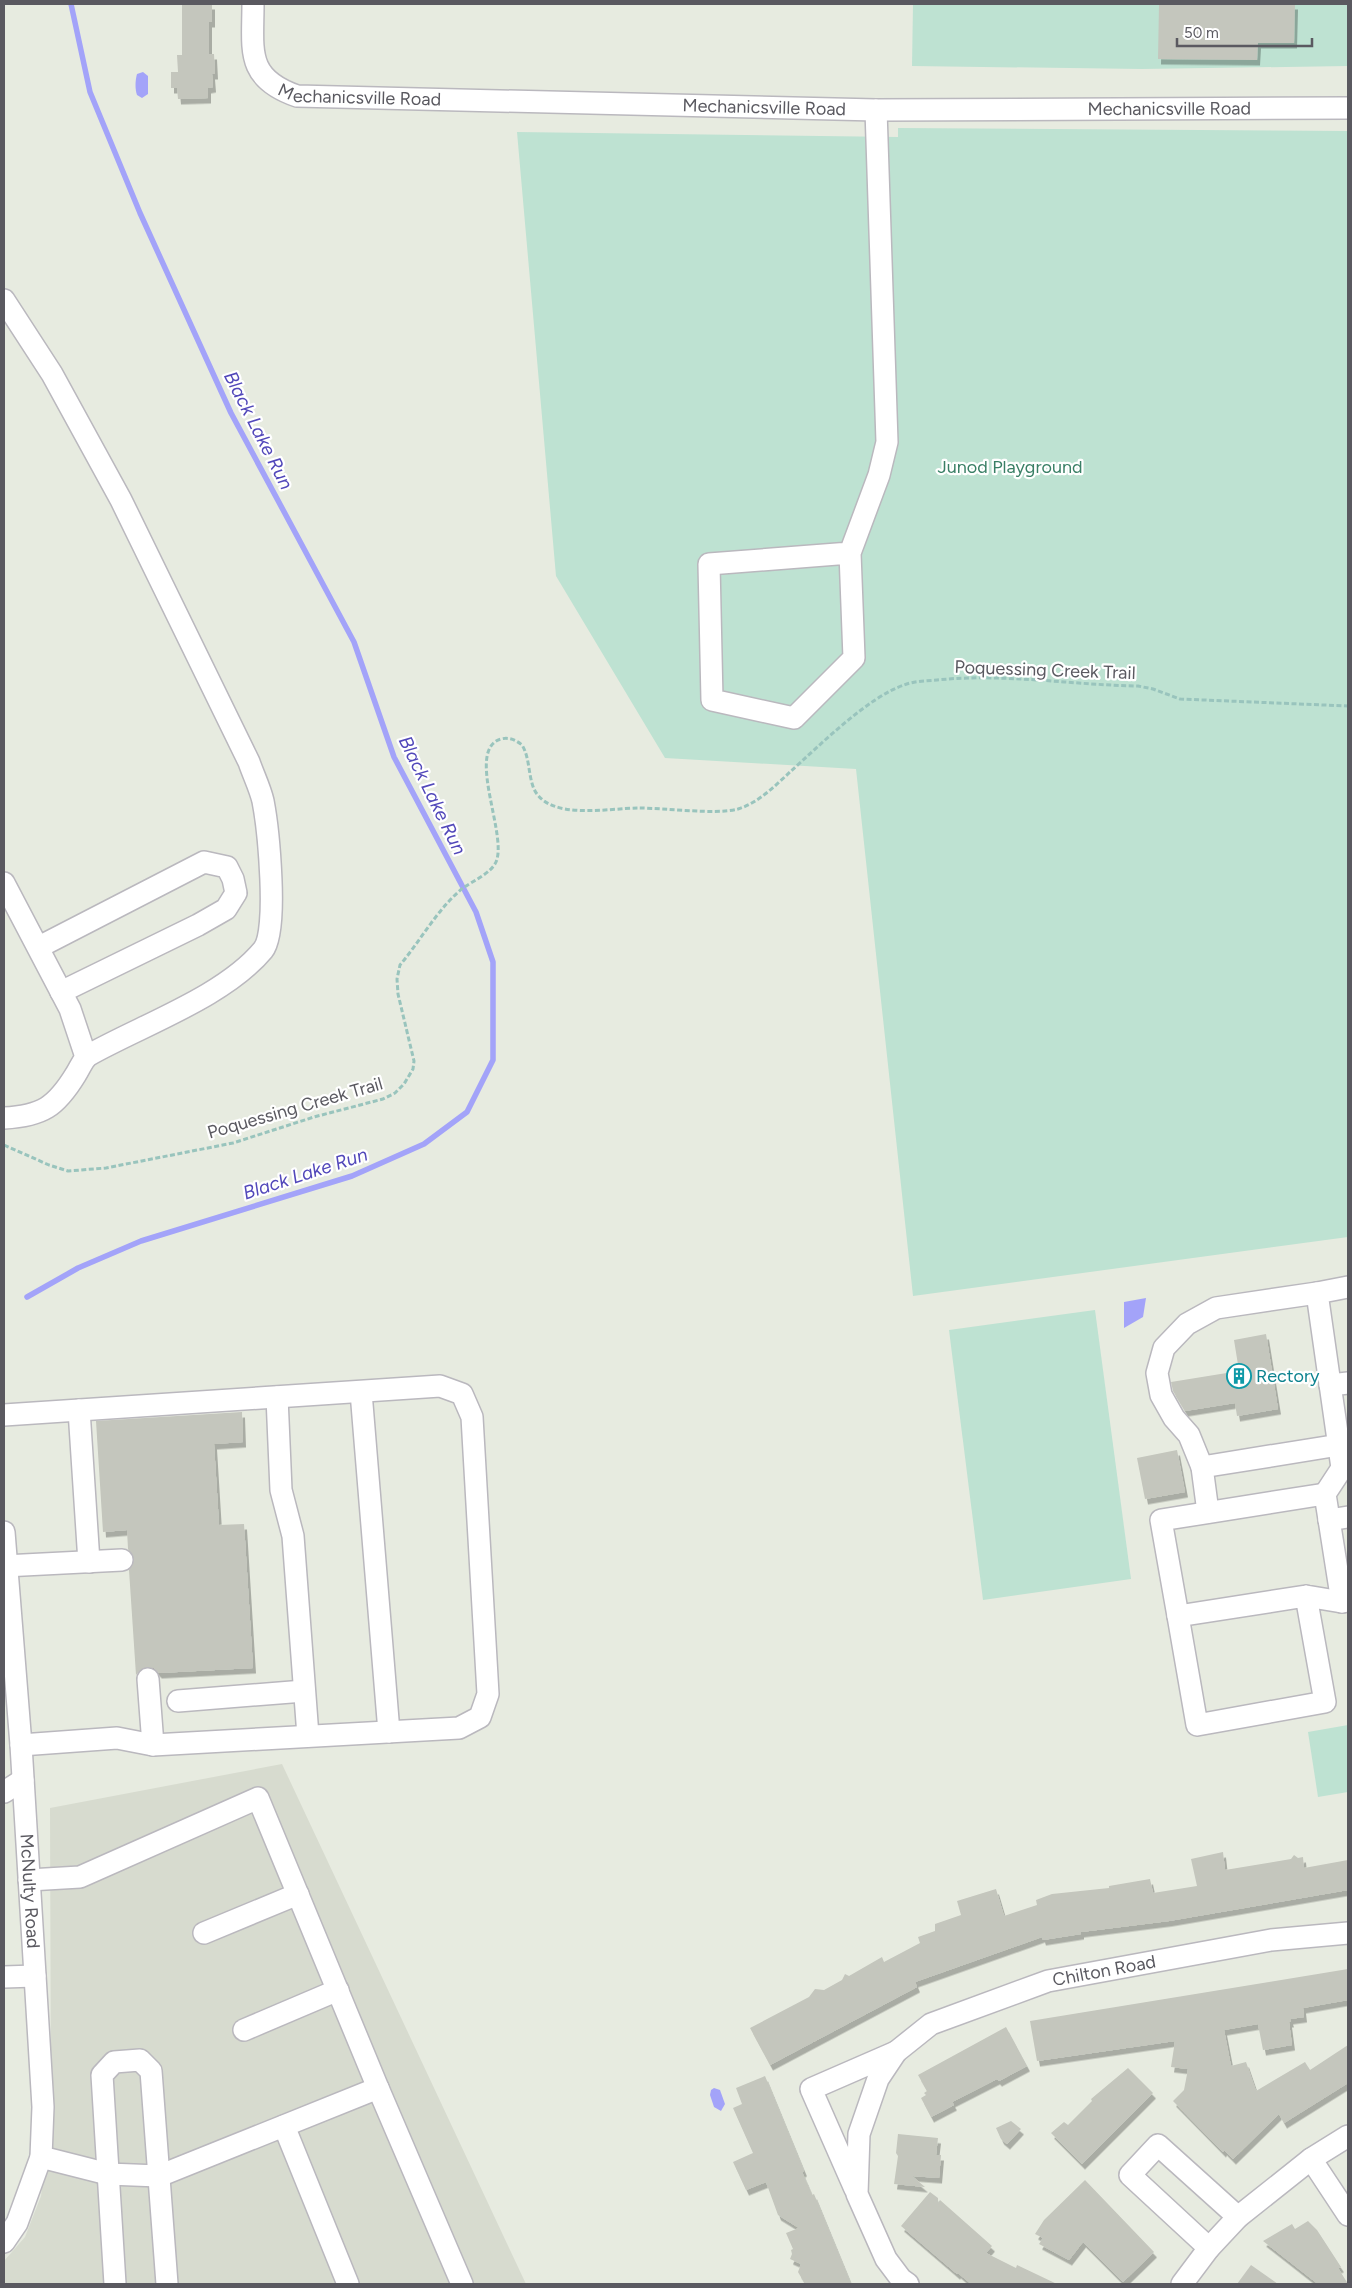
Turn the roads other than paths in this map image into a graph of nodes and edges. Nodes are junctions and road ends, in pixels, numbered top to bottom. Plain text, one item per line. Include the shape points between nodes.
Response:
1 (253, 4) edge
2 (1348, 108) edge
3 (876, 110) junction
4 (4, 300) edge
5 (850, 553) junction
6 (4, 883) edge
7 (39, 947) junction
8 (61, 992) junction
9 (86, 1057) junction
10 (4, 1118) edge
11 (1348, 1287) edge
12 (1317, 1293) junction
13 (1339, 1384) edge
14 (361, 1392) junction
15 (277, 1397) junction
16 (79, 1410) junction
17 (4, 1415) edge
18 (1342, 1420) edge
19 (1339, 1445) junction
20 (1202, 1466) junction
21 (1345, 1468) edge
22 (1325, 1494) junction
23 (1208, 1512) junction
24 (1339, 1519) edge
25 (4, 1532) edge
26 (122, 1560) dead end
27 (89, 1562) junction
28 (5, 1566) edge
29 (1306, 1596) junction
30 (1345, 1601) edge
31 (1178, 1616) junction
32 (148, 1679) dead end
33 (304, 1691) junction
34 (178, 1701) dead end
35 (389, 1732) junction
36 (308, 1736) junction
37 (21, 1744) junction
38 (153, 1745) junction
39 (23, 1780) junction
40 (4, 1792) edge
41 (29, 1880) junction
42 (298, 1894) junction
43 (204, 1933) dead end
44 (1348, 1933) edge
45 (35, 1976) junction
46 (4, 1977) edge
47 (338, 1990) junction
48 (244, 2030) dead end
49 (891, 2060) junction
50 (378, 2088) junction
51 (284, 2126) junction
52 (1348, 2136) edge
53 (40, 2157) junction
54 (1315, 2157) junction
55 (108, 2174) junction
56 (159, 2176) junction
57 (857, 2194) junction
58 (1348, 2215) edge
59 (1238, 2217) junction
60 (4, 2242) edge
61 (1208, 2248) junction
62 (115, 2284) edge
63 (167, 2284) edge
64 (348, 2284) edge
65 (462, 2284) edge
66 (908, 2284) edge
67 (1182, 2284) edge

1 - 3 street, Mechanicsville Road via 253,58 258,71 280,90 297,96
2 - 3 street, Mechanicsville Road
3 - 5 street via 887,442 879,475
4 - 9 street via 52,374 121,500 245,753 262,800 270,856 271,922 264,949 224,985
5 - 5 street via 709,564 712,700 794,718 854,658
6 - 7 street
7 - 8 street
7 - 8 street via 204,862 227,867 233,879 236,893 226,909
8 - 9 street
9 - 10 street via 52,1106 25,1117
11 - 12 street
12 - 13 street
12 - 20 street via 1216,1308 1187,1324 1164,1348 1157,1373 1161,1396 1189,1435
13 - 18 street
14 - 15 street
14 - 35 street
14 - 35 street via 440,1386 462,1394 472,1417 488,1694 480,1717 459,1728
15 - 16 street
15 - 33 street via 281,1490 293,1536
16 - 17 street
16 - 27 street
18 - 19 street
19 - 20 street
19 - 21 street
20 - 23 street
21 - 22 street
22 - 23 street
22 - 24 street
23 - 31 street via 1161,1520
24 - 30 street
25 - 28 street, McNulty Road
26 - 27 street
27 - 28 street
28 - 37 street, McNulty Road
29 - 30 street
29 - 31 street
29 - 31 street via 1325,1702 1197,1725
32 - 38 street
33 - 34 street
33 - 36 street
35 - 36 street
36 - 38 street
37 - 38 street via 117,1738
37 - 39 street, McNulty Road
39 - 40 street
39 - 41 street, McNulty Road
41 - 42 street via 80,1877 258,1798
41 - 45 street, McNulty Road
42 - 43 street
42 - 47 street
44 - 49 street, Chilton Road via 1271,1940 1048,1981 931,2024
45 - 46 street
45 - 53 street, McNulty Road via 43,2107
47 - 48 street
47 - 50 street
49 - 57 street via 878,2079 859,2134
49 - 57 street via 811,2089
50 - 51 street
50 - 65 street
51 - 56 street
51 - 64 street
52 - 54 street
53 - 55 street
53 - 60 street, McNulty Road via 17,2223
54 - 58 street
54 - 59 street
55 - 56 street
55 - 56 street via 102,2076 114,2062 140,2060 151,2071
55 - 62 street
56 - 63 street
57 - 66 street via 886,2259
59 - 61 street
59 - 61 street via 1158,2145 1130,2176
61 - 67 street

